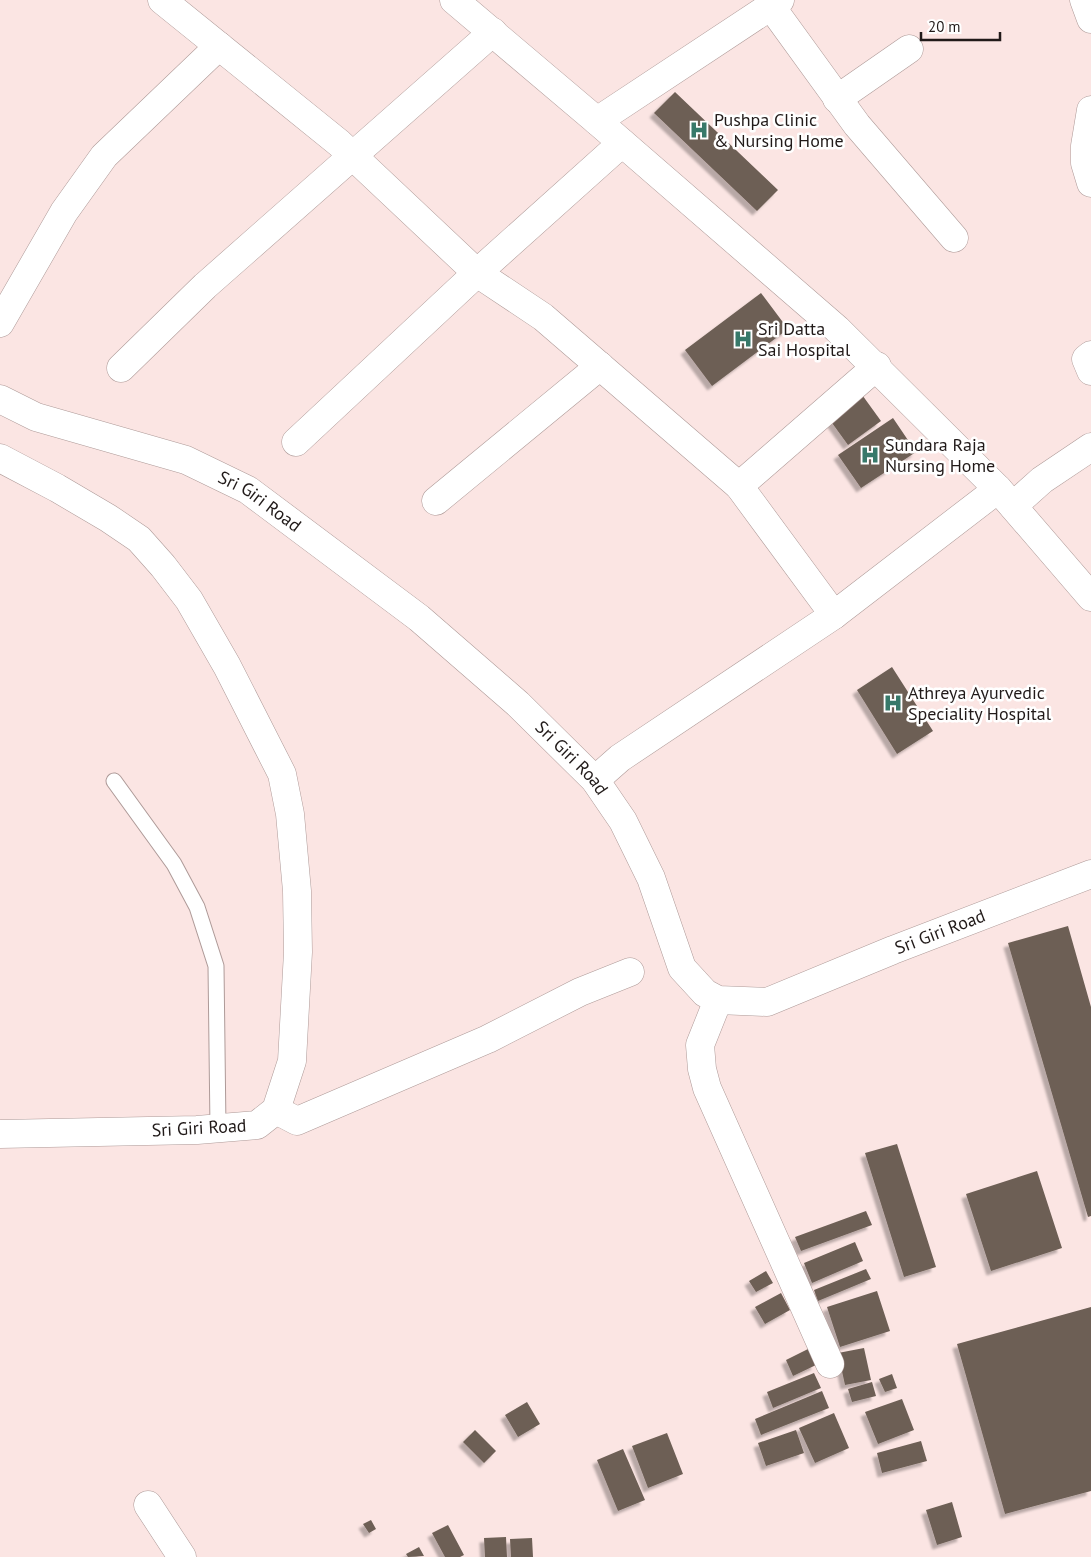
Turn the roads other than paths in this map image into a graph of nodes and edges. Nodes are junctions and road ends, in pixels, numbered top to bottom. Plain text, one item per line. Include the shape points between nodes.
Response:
1 (162, 0) edge
2 (454, 0) edge
3 (1084, 0) edge
4 (775, 3) edge
5 (1091, 19) edge
6 (493, 32) junction
7 (219, 46) junction
8 (909, 49) dead end
9 (837, 99) junction
10 (1091, 110) edge
11 (598, 121) junction
12 (622, 143) junction
13 (352, 156) junction
14 (1091, 183) edge
15 (954, 238) dead end
16 (477, 273) junction
17 (0, 323) edge
18 (1091, 355) edge
19 (600, 366) junction
20 (877, 366) junction
21 (121, 368) dead end
22 (1091, 371) edge
23 (0, 399) edge
24 (296, 442) dead end
25 (1091, 447) edge
26 (0, 458) edge
27 (739, 486) junction
28 (1005, 497) junction
29 (436, 500) dead end
30 (1091, 597) edge
31 (834, 615) junction
32 (595, 780) junction
33 (114, 781) dead end
34 (1091, 874) edge
35 (630, 972) dead end
36 (718, 1000) junction
37 (276, 1110) junction
38 (218, 1128) junction
39 (0, 1134) edge
40 (830, 1364) dead end
41 (148, 1505) dead end
42 (182, 1557) edge

1 - 7 street
2 - 6 street
3 - 5 street
4 - 9 street
4 - 11 street
6 - 11 street
6 - 13 street
7 - 13 street
7 - 17 street via 104,156 64,212
8 - 9 street
9 - 15 street
10 - 14 street via 1085,163
11 - 12 street
12 - 16 street
12 - 20 street
13 - 16 street
13 - 21 street via 205,286
16 - 19 street via 543,317
16 - 24 street
18 - 22 street via 1086,359
19 - 27 street
19 - 29 street
20 - 27 street
20 - 28 street
23 - 32 street, Sri Giri Road via 36,417 186,460 248,490 419,618 518,704
25 - 28 street via 1042,480
26 - 37 street via 57,488 139,539 189,600 282,774 290,814 297,891 298,952 292,1061
27 - 31 street
28 - 30 street
28 - 31 street
31 - 32 street via 620,758
32 - 36 street, Sri Giri Road via 623,821 651,878 682,968 705,993
33 - 38 lane via 174,864 197,907 216,966
34 - 36 street, Sri Giri Road via 767,1002
35 - 37 street via 580,992 488,1039 297,1121
36 - 40 street via 700,1045 707,1088
37 - 38 street, Sri Giri Road via 257,1124
38 - 39 street, Sri Giri Road
41 - 42 street

